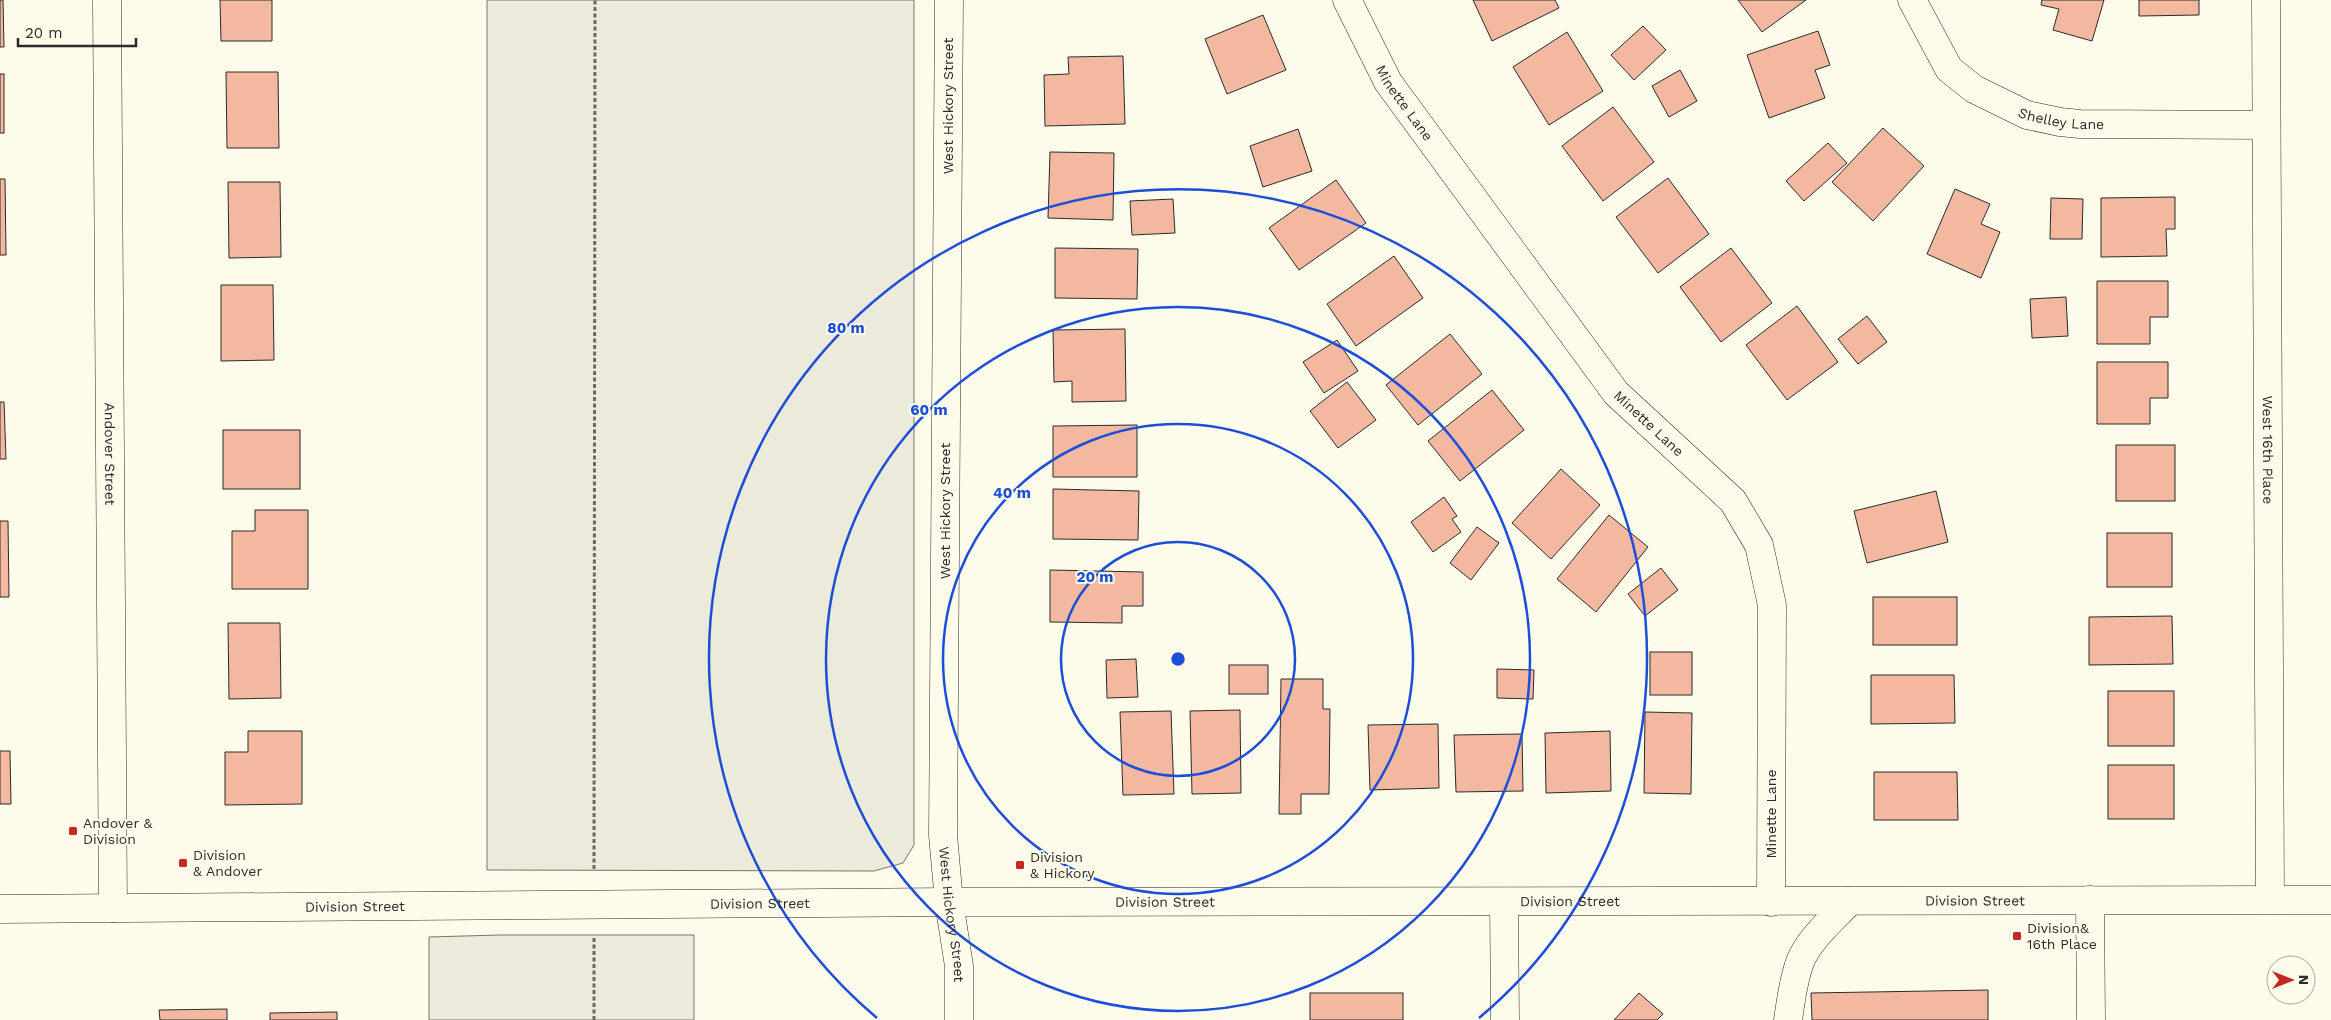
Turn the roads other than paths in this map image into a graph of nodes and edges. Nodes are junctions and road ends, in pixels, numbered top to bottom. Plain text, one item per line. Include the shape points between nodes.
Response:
1 (107, 0) edge
2 (949, 0) edge
3 (1347, 0) edge
4 (1912, 0) edge
5 (2266, 0) edge
6 (2266, 125) junction
7 (2270, 899) junction
8 (2090, 900) junction
9 (2331, 900) edge
10 (1850, 901) junction
11 (949, 902) junction
12 (1504, 902) junction
13 (1771, 902) junction
14 (113, 908) junction
15 (0, 909) edge
16 (959, 1020) edge
17 (1505, 1020) edge
18 (1788, 1020) edge
19 (2091, 1020) edge

1 - 14 street, Andover Street
2 - 11 street, West Hickory Street via 943,835
3 - 13 street, Minette Lane via 1388,82 1616,392 1733,501 1759,545 1772,605
4 - 6 street, Shelley Lane via 1950,69 1974,89 2027,115 2080,124
5 - 6 street, West 16th Place
6 - 7 street, West 16th Place
7 - 8 street, Division Street
7 - 9 street, Division Street
8 - 10 street, Division Street
8 - 19 street
10 - 13 street, Division Street
10 - 18 street via 1813,941 1801,961
11 - 12 street, Division Street
11 - 14 street, Division Street
11 - 16 street, West Hickory Street via 959,966
12 - 13 street, Division Street
12 - 17 street
14 - 15 street, Division Street

